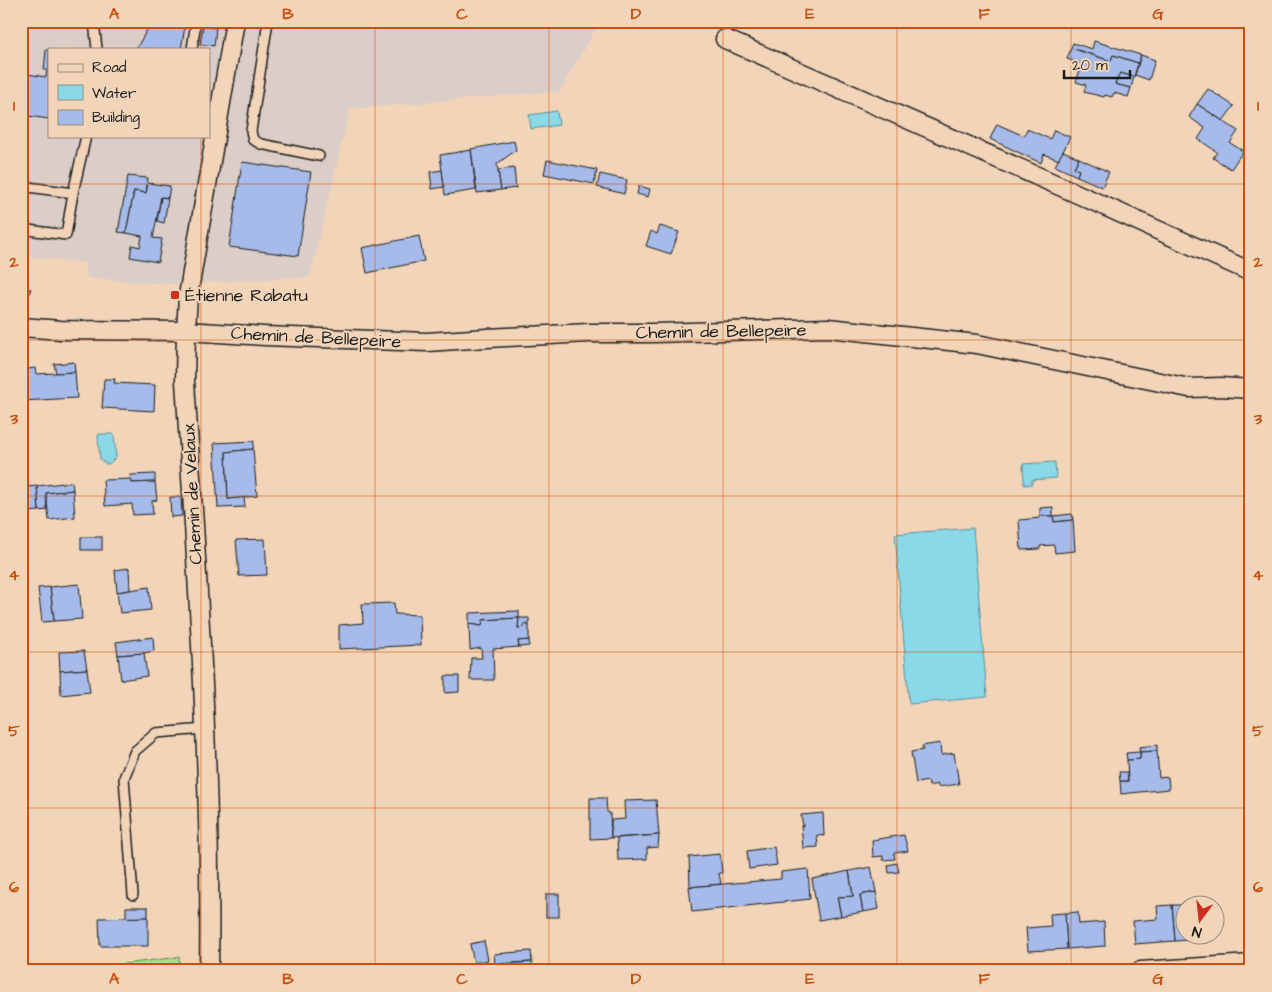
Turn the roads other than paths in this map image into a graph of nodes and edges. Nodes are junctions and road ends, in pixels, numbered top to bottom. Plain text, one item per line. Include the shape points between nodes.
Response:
1 (94, 21) edge
2 (196, 21) edge
3 (235, 21) edge
4 (268, 21) edge
5 (725, 39) dead end
6 (97, 48) edge
7 (192, 48) edge
8 (86, 138) edge
9 (319, 156) dead end
10 (21, 186) edge
11 (73, 193) junction
12 (21, 229) edge
13 (1251, 272) edge
14 (21, 327) edge
15 (186, 331) junction
16 (1251, 378) edge
17 (1221, 387) junction
18 (1251, 389) edge
19 (205, 729) junction
20 (133, 895) dead end
21 (1251, 964) edge
22 (1227, 968) edge
23 (209, 971) edge
24 (1140, 971) edge

1 - 6 lane
2 - 7 lane
3 - 15 street, Chemin de Velaux via 188,296
4 - 9 lane via 251,131 253,140
5 - 13 street
8 - 11 lane
10 - 11 lane
11 - 12 lane via 66,235
14 - 15 street, Chemin de Bellepeire
15 - 17 street, Chemin de Bellepeire via 427,342 589,333 828,328 977,344 1189,388
15 - 19 street, Chemin de Velaux via 185,381
16 - 17 street
17 - 18 street, Chemin de Bellepeire
19 - 20 lane via 156,733 135,751 124,778
19 - 23 street, Chemin de Velaux
21 - 22 street
22 - 24 street

